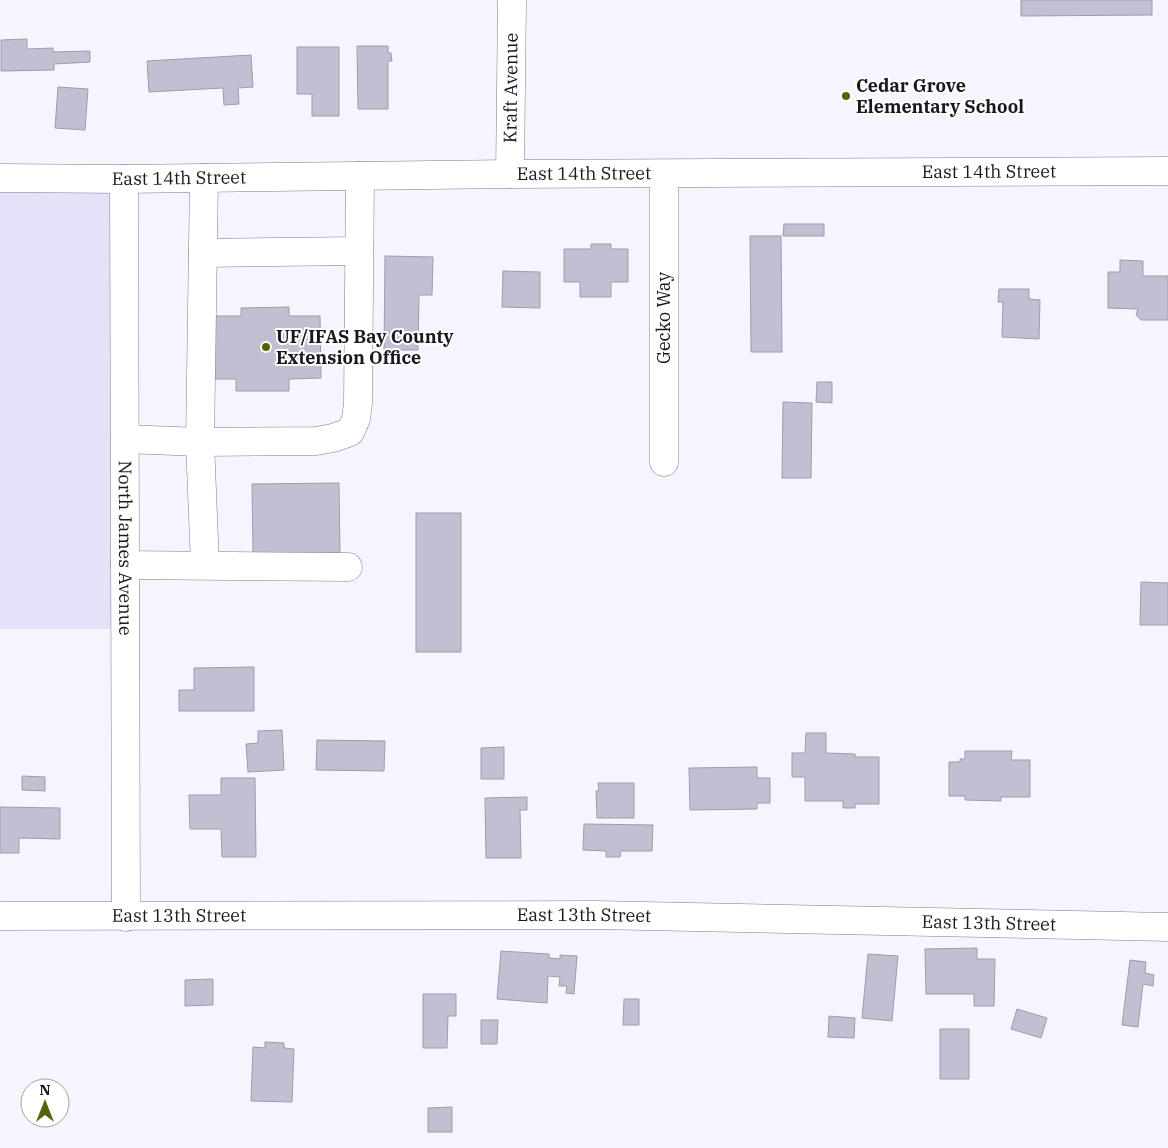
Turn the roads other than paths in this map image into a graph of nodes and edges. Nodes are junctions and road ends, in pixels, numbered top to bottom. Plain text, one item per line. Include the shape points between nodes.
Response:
1 (512, 0) edge
2 (1168, 171) edge
3 (510, 174) junction
4 (664, 174) junction
5 (360, 176) junction
6 (0, 178) edge
7 (204, 178) junction
8 (124, 179) junction
9 (359, 251) junction
10 (203, 252) junction
11 (125, 439) junction
12 (200, 442) junction
13 (664, 462) dead end
14 (125, 565) junction
15 (205, 565) junction
16 (348, 567) dead end
17 (0, 916) edge
18 (126, 917) junction
19 (1168, 928) edge

1 - 3 street, Kraft Avenue
2 - 4 street, East 14th Street
3 - 4 street, East 14th Street
3 - 5 street, East 14th Street
4 - 13 street, Gecko Way
5 - 7 street, East 14th Street
5 - 9 street
6 - 8 street, East 14th Street
7 - 8 street, East 14th Street
7 - 10 street
8 - 11 street, North James Avenue
9 - 10 street
9 - 12 street via 358,403 350,432 316,442
10 - 12 street
11 - 12 street
11 - 14 street, North James Avenue
12 - 15 street
14 - 15 street
14 - 18 street, North James Avenue
15 - 16 street
17 - 18 street, East 13th Street
18 - 19 street, East 13th Street via 596,915

